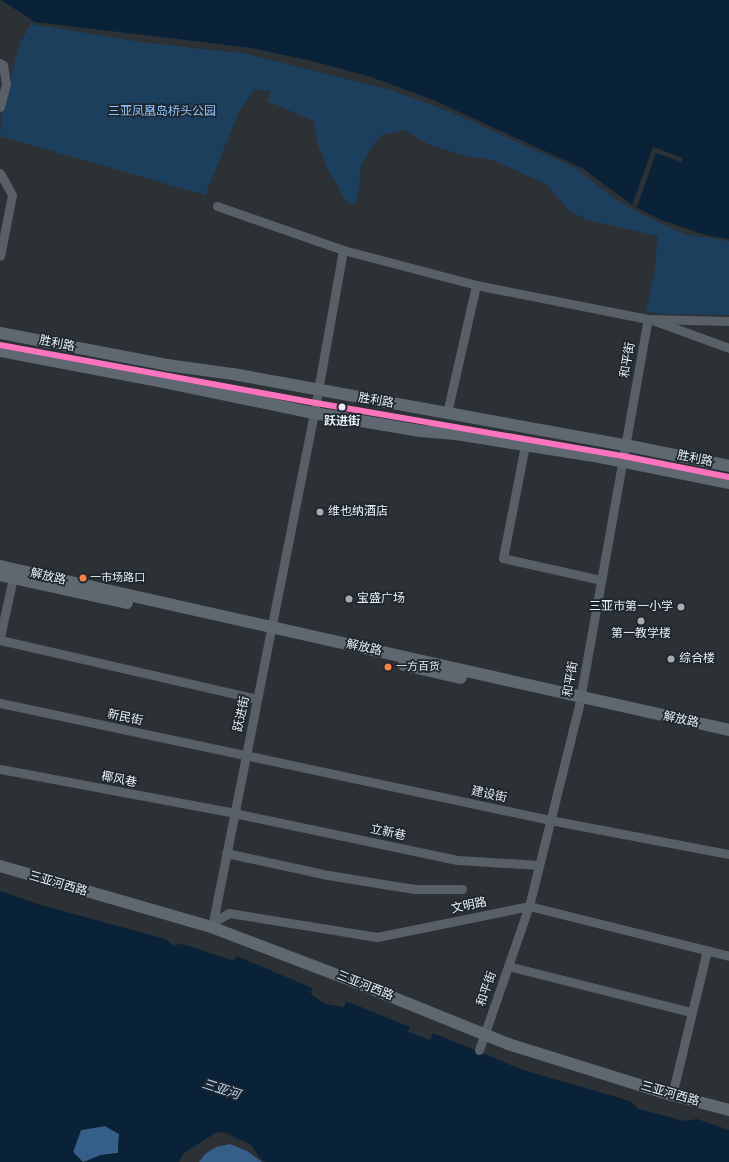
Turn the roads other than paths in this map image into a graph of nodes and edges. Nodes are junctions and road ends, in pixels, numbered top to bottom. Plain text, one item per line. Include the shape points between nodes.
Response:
1 (0, 63) edge
2 (0, 107) edge
3 (0, 173) edge
4 (217, 206) dead end
5 (343, 250) junction
6 (0, 256) edge
7 (476, 285) junction
8 (648, 319) junction
9 (729, 321) edge
10 (0, 333) edge
11 (729, 348) edge
12 (0, 351) edge
13 (318, 391) junction
14 (314, 413) junction
15 (447, 414) junction
16 (525, 445) junction
17 (625, 445) junction
18 (622, 462) junction
19 (729, 466) edge
20 (729, 483) edge
21 (0, 566) edge
22 (0, 575) edge
23 (13, 578) junction
24 (601, 580) junction
25 (271, 632) junction
26 (0, 639) edge
27 (257, 699) junction
28 (579, 701) junction
29 (0, 703) edge
30 (729, 730) edge
31 (729, 739) edge
32 (246, 756) junction
33 (0, 770) edge
34 (234, 813) junction
35 (550, 820) junction
36 (226, 853) junction
37 (729, 854) edge
38 (0, 860) edge
39 (539, 865) junction
40 (0, 866) edge
41 (462, 889) dead end
42 (529, 906) junction
43 (213, 922) junction
44 (707, 950) junction
45 (729, 956) edge
46 (508, 966) junction
47 (691, 1012) junction
48 (485, 1032) junction
49 (479, 1050) dead end
50 (672, 1092) junction
51 (729, 1102) edge
52 (729, 1110) edge

1 - 2 street via 3,65 6,84
3 - 6 street via 12,195
4 - 5 street
5 - 7 street
5 - 13 street, 跃进街
7 - 8 street
7 - 15 street
8 - 9 street
8 - 11 street
8 - 17 street, 和平街
10 - 13 main road, 胜利路
12 - 14 main road, 胜利路
13 - 14 street, 跃进街
13 - 15 main road, 胜利路
14 - 16 main road, 胜利路
14 - 25 street, 跃进街
15 - 17 main road, 胜利路
16 - 18 main road, 胜利路
16 - 24 street via 503,558
17 - 18 street, 和平街
17 - 19 main road, 胜利路
18 - 20 main road, 胜利路
18 - 24 street, 和平街
21 - 25 main road, 解放路
22 - 23 main road, 解放路
23 - 25 main road, 解放路
23 - 26 street
24 - 28 street, 和平街
25 - 27 street, 跃进街
25 - 28 main road, 解放路
26 - 27 street
27 - 32 street, 跃进街
28 - 30 main road, 解放路
28 - 31 main road, 解放路
28 - 35 street, 和平街
29 - 32 street, 新民街
32 - 34 street, 跃进街
32 - 35 street, 建设街
33 - 34 street, 椰风巷
34 - 36 street, 跃进街
34 - 39 street, 立新巷 via 457,860
35 - 37 street, 建设街
35 - 39 street, 和平街
36 - 41 street via 328,875 415,889
36 - 43 street, 跃进街
38 - 43 main road, 三亚河西路
39 - 42 street, 和平街
40 - 48 main road, 三亚河西路 via 211,927
42 - 43 street, 文明路 via 377,937 229,913
42 - 44 street, 文明路
42 - 46 street, 和平街
43 - 48 main road, 三亚河西路 via 283,948
44 - 45 street, 文明路
44 - 47 street
46 - 47 street
46 - 48 street, 和平街
47 - 50 street
48 - 49 street, 和平街
48 - 50 main road, 三亚河西路
50 - 51 main road, 三亚河西路
50 - 52 main road, 三亚河西路

